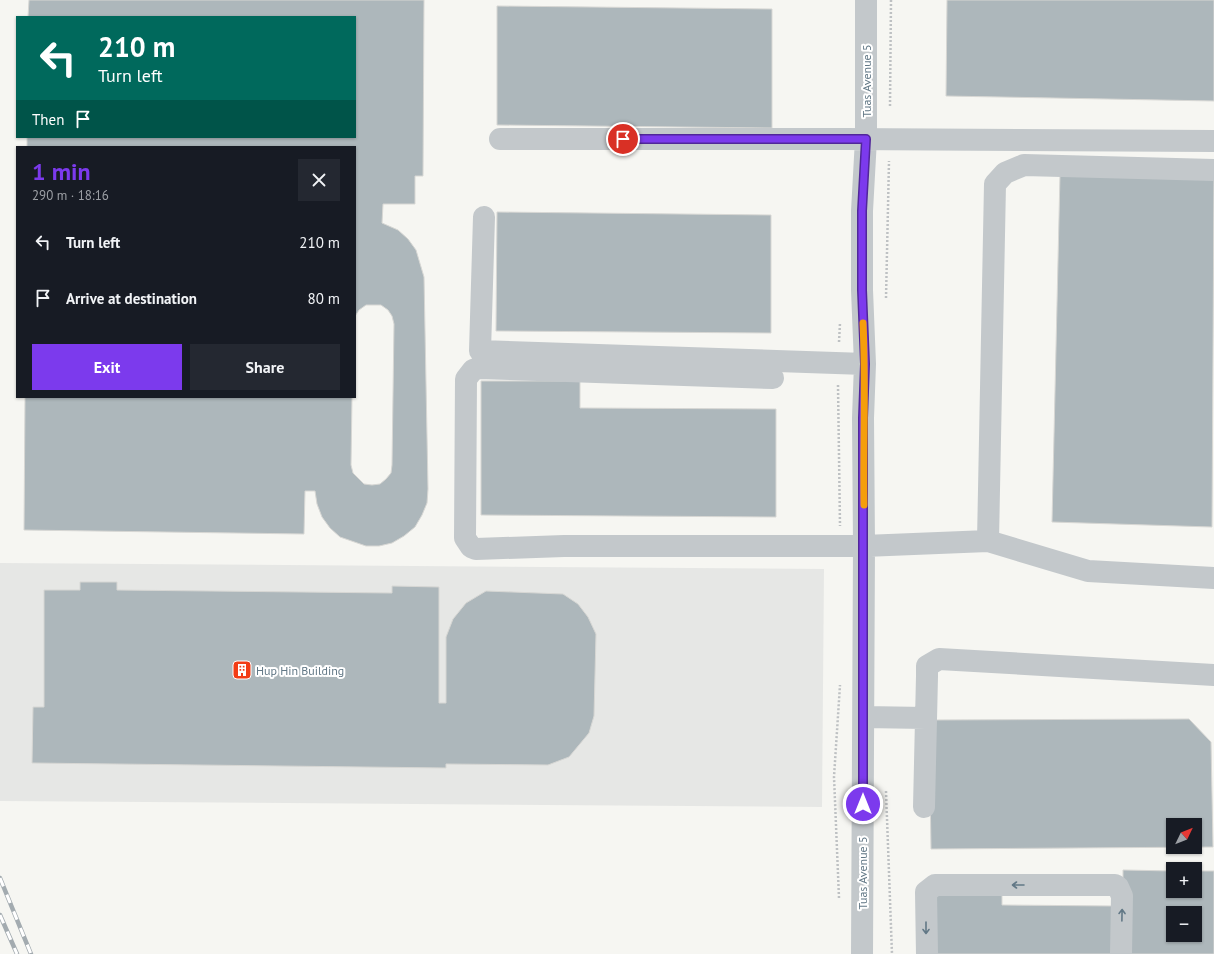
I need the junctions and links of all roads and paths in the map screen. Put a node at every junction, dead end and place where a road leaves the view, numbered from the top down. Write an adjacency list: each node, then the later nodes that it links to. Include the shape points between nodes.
1 (866, 0): 3 (street, Tuas Avenue 5)
2 (500, 139): 3 (street)
3 (866, 139): 4 (street); 7 (street, Tuas Avenue 5, via 862,211)
4 (1214, 141)
5 (1214, 170): 9 (street, via 1024,165 1005,173 995,184)
6 (484, 217): 7 (street, via 480,351)
7 (865, 364): 10 (street, Tuas Avenue 5)
8 (773, 378): 10 (street, via 479,368 473,370 466,379 467,542 476,549 564,546)
9 (988, 541): 10 (street); 11 (street, via 1088,571)
10 (864, 546): 14 (street, Tuas Avenue 5)
11 (1214, 578)
12 (1214, 675): 15 (street, via 939,659 927,666)
13 (840, 683): 18 (path, via 834,777)
14 (864, 717): 15 (street); 19 (street, Tuas Avenue 5)
15 (926, 718): 17 (street)
16 (886, 788): 20 (path)
17 (924, 807)
18 (839, 900)
19 (862, 954)
20 (892, 954)
21 (926, 954): 22 (street, one-way to 21, via 1122,896 1115,885 935,885 926,892)
22 (1121, 954)

